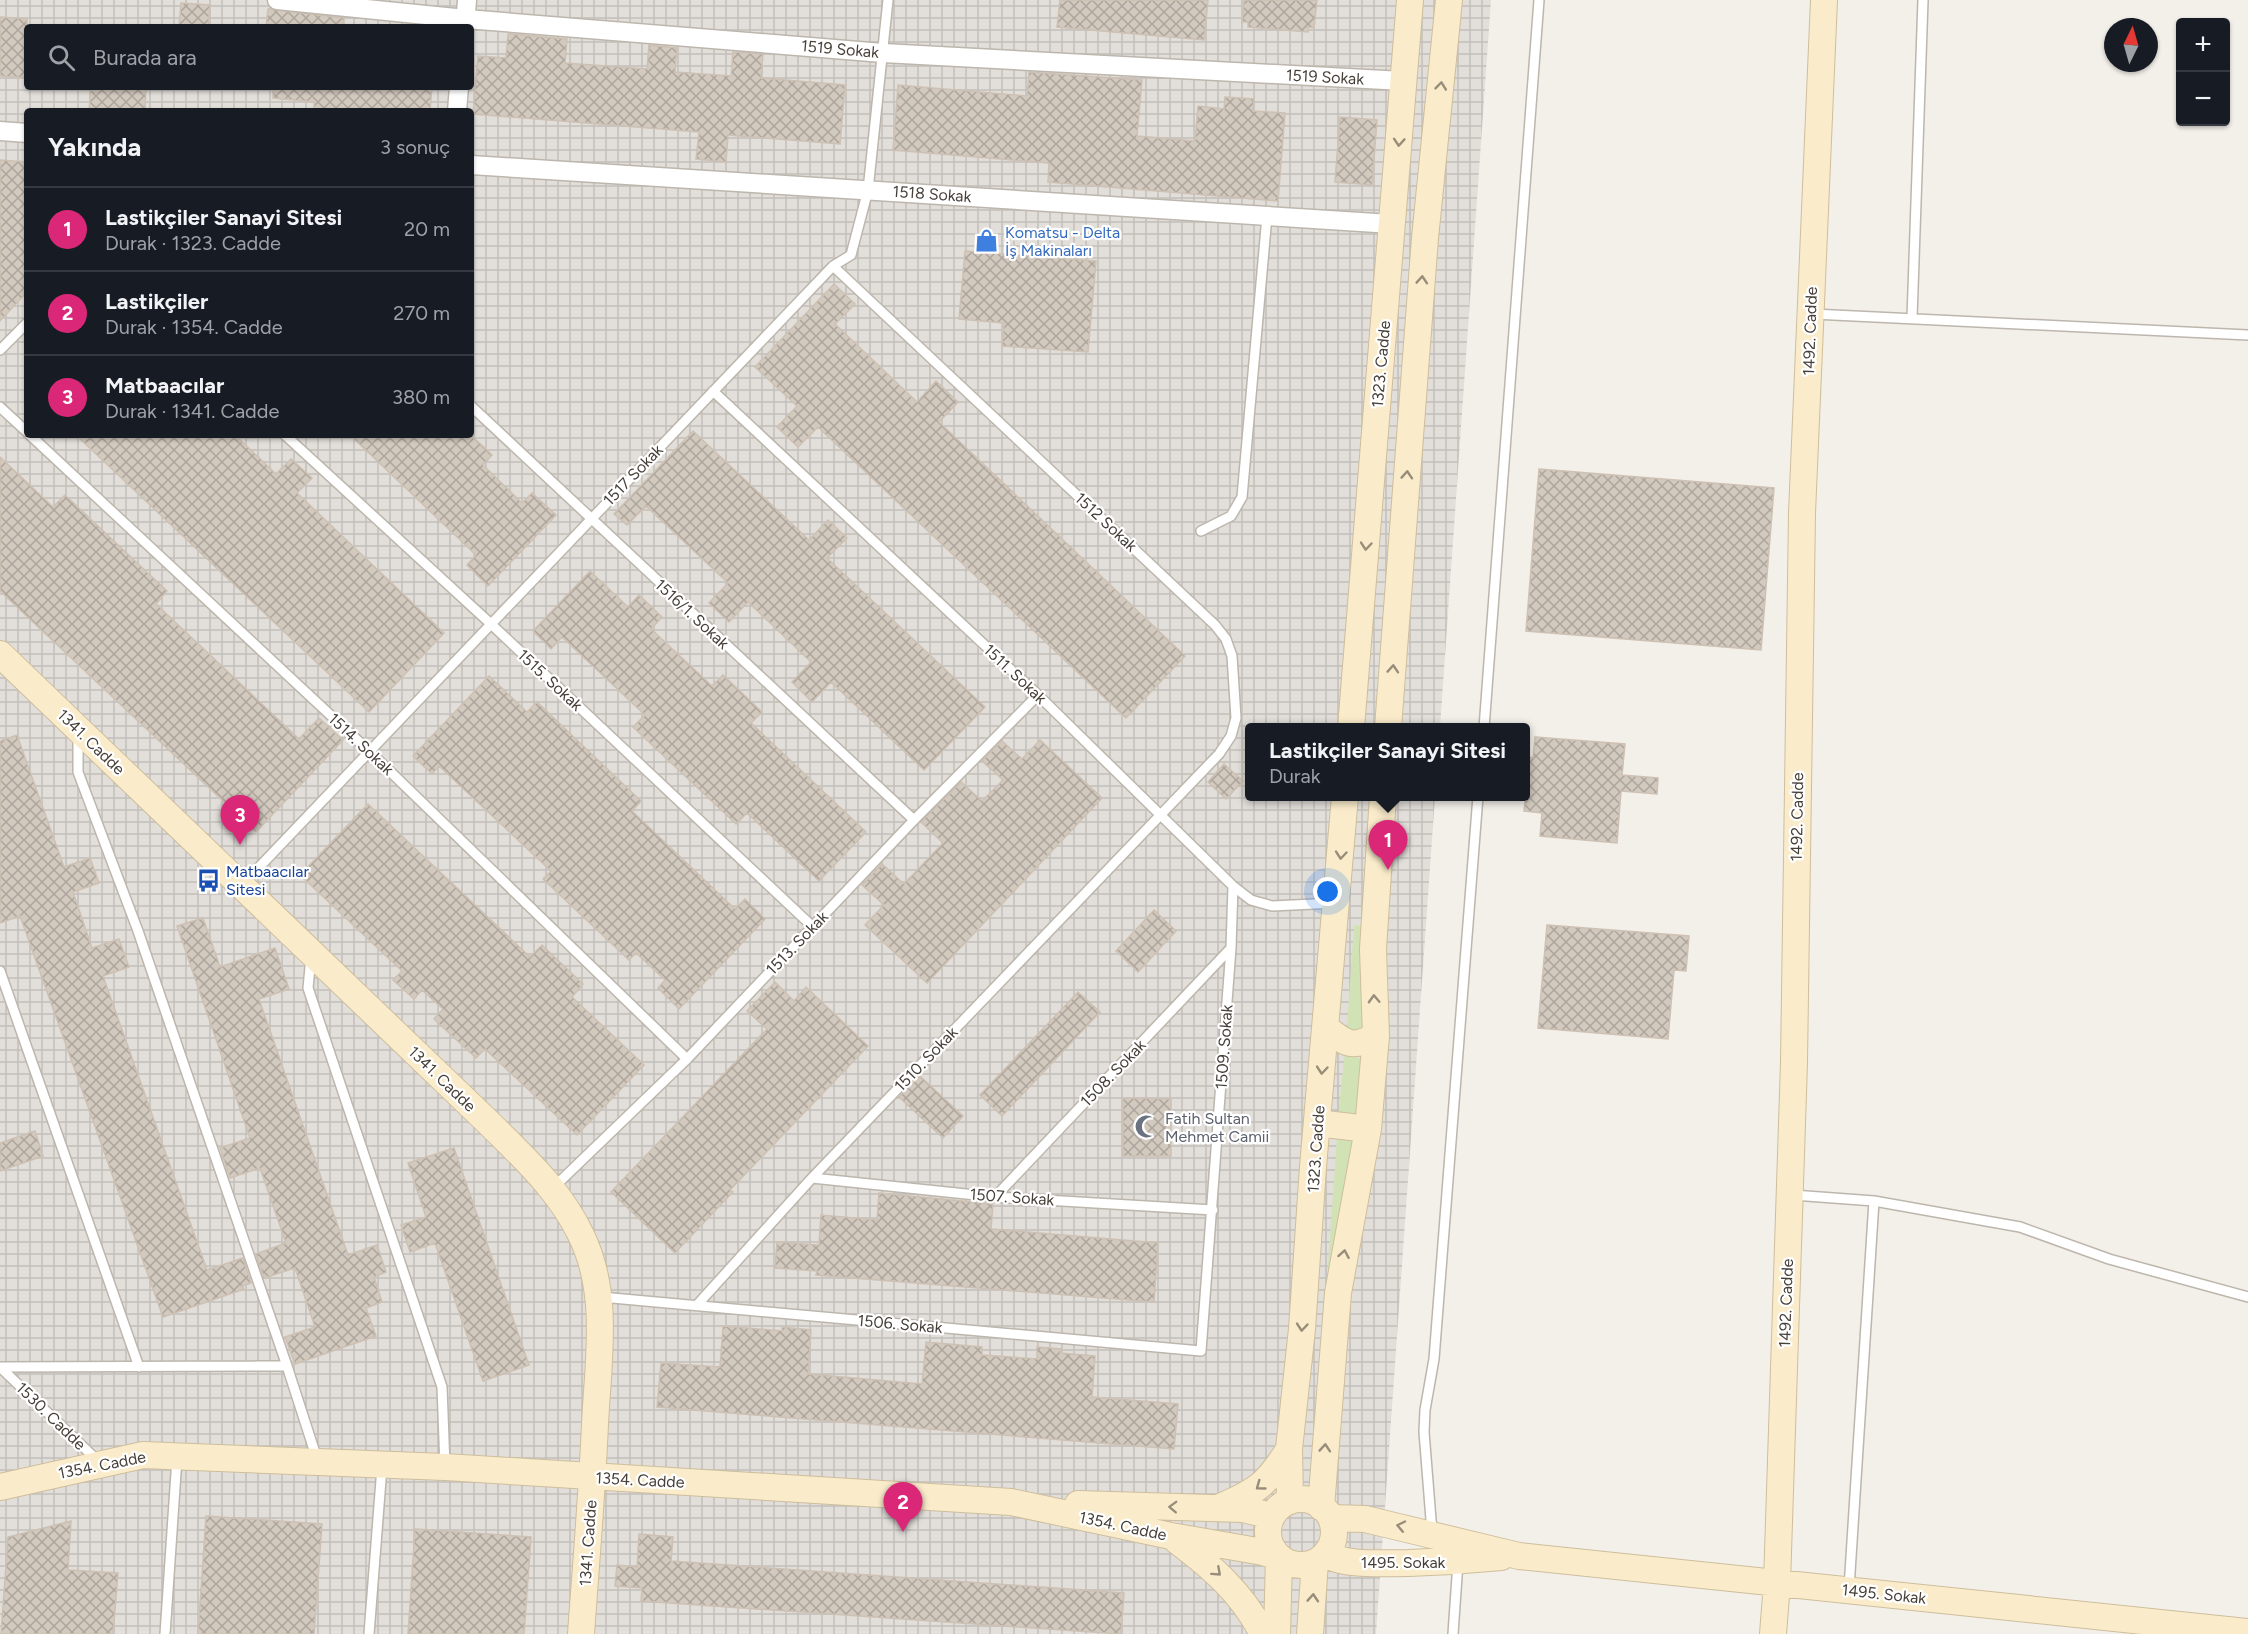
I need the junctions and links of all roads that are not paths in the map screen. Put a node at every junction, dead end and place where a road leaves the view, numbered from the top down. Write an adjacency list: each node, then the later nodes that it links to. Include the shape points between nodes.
1 (277, 0): 9 (street, 1519 Sokak)
2 (467, 0): 9 (street)
3 (888, 0): 10 (lane, 1517 Sokak)
4 (1410, 0): 11 (main road, 1323. Cadde)
5 (1449, 0): 38 (main road, one-way to 5, via 1425,238)
6 (1539, 0): 39 (lane)
7 (1824, 0): 21 (main road, 1492. Cadde)
8 (1923, 0): 22 (lane)
9 (465, 23): 10 (street, 1519 Sokak)
10 (883, 53): 11 (street, 1519 Sokak); 17 (lane, 1517 Sokak)
11 (1403, 81): 19 (main road, 1323. Cadde, one-way to 19)
12 (459, 90): 13 (street)
13 (457, 108)
14 (0, 131): 15 (street)
15 (24, 133)
16 (474, 165): 17 (street, 1518 Sokak)
17 (868, 190): 18 (street, 1518 Sokak); 20 (lane, 1517 Sokak, via 851,255)
18 (1267, 216): 19 (street, 1518 Sokak); 33 (lane, via 1242,497 1231,516)
19 (1392, 224): 37 (main road, 1323. Cadde, one-way to 37)
20 (833, 266): 26 (lane, 1517 Sokak); 45 (lane, 1512 Sokak, via 1226,639 1232,656 1235,692 1236,718 1231,736 1220,754)
21 (1810, 314): 22 (lane); 62 (main road, 1492. Cadde, via 1802,513)
22 (1911, 318): 24 (lane)
23 (24, 326): 25 (lane)
24 (2248, 335)
25 (0, 350)
26 (713, 391): 32 (lane, 1517 Sokak); 36 (lane, 1511. Sokak)
27 (0, 407): 29 (lane, 1514. Sokak)
28 (474, 409): 32 (lane, 1516/1. Sokak)
29 (24, 430)
30 (32, 438): 41 (lane, 1514. Sokak)
31 (288, 438): 34 (lane, 1515. Sokak)
32 (591, 520): 34 (lane, 1517 Sokak); 46 (lane, 1516/1. Sokak)
33 (1201, 531)
34 (491, 624): 41 (lane, 1517 Sokak); 51 (lane, 1515. Sokak)
35 (0, 654): 40 (main road, 1341. Cadde)
36 (1038, 695): 45 (lane, 1511. Sokak); 46 (lane, 1513. Sokak)
37 (1351, 723)
38 (1388, 723)
39 (1484, 723)
40 (78, 730): 48 (main road, 1341. Cadde); 70 (lane, via 78,772 138,931)
41 (370, 752): 48 (lane, 1517 Sokak); 57 (lane, 1514. Sokak)
42 (1345, 801): 49 (main road, 1323. Cadde, one-way to 49)
43 (1383, 801): 50 (main road)
44 (1478, 801): 85 (lane, via 1434,1359 1425,1410)
45 (1159, 815): 47 (lane, 1511. Sokak); 60 (lane, 1510. Sokak)
46 (914, 820): 51 (lane, 1513. Sokak)
47 (1233, 886): 49 (lane, 1511. Sokak, via 1251,900 1272,906); 52 (lane, 1509. Sokak)
48 (241, 887): 53 (main road, 1341. Cadde)
49 (1337, 903): 50 (main road); 55 (main road, 1323. Cadde)
50 (1375, 906): 56 (main road, one-way to 50)
51 (813, 927): 57 (lane, 1513. Sokak)
52 (1231, 948): 63 (lane, 1508. Sokak); 65 (lane, 1509. Sokak)
53 (311, 954): 61 (main road, 1341. Cadde); 78 (lane, via 308,988 442,1387)
54 (0, 971): 72 (lane)
55 (1326, 1028): 56 (main road, via 1344,1043 1360,1045); 58 (main road, 1323. Cadde, one-way to 58)
56 (1376, 1036): 59 (main road)
57 (687, 1059): 61 (lane, 1513. Sokak)
58 (1317, 1123): 59 (main road); 73 (main road, 1323. Cadde, one-way to 73)
59 (1368, 1129): 84 (main road, one-way to 59, via 1338,1293)
60 (812, 1178): 63 (lane, 1507. Sokak); 68 (lane, 1510. Sokak)
61 (553, 1188): 66 (main road, 1341. Cadde, via 582,1236)
62 (1790, 1195): 64 (lane); 91 (main road, 1492. Cadde)
63 (995, 1197): 65 (lane, 1507. Sokak)
64 (1874, 1201): 67 (lane, via 2020,1227 2109,1259); 92 (lane)
65 (1213, 1210): 69 (lane, 1509. Sokak)
66 (599, 1296): 68 (lane, 1506. Sokak); 79 (main road, 1341. Cadde)
67 (2248, 1297)
68 (697, 1305): 69 (lane, 1506. Sokak)
69 (1202, 1351)
70 (287, 1366): 72 (lane); 75 (lane)
71 (0, 1367): 72 (lane); 76 (lane, 1530. Cadde)
72 (139, 1367)
73 (1289, 1449): 82 (main road, one-way to 82, via 1259,1488); 83 (main road, 1323. Cadde)
74 (177, 1456): 75 (main road, 1354. Cadde); 76 (main road, 1354. Cadde, via 143,1455); 94 (lane)
75 (318, 1462): 77 (main road, 1354. Cadde)
76 (101, 1464): 80 (main road, 1354. Cadde)
77 (382, 1465): 78 (main road, 1354. Cadde); 95 (lane)
78 (445, 1467): 79 (main road, 1354. Cadde)
79 (593, 1477): 81 (main road, 1354. Cadde); 96 (main road, 1341. Cadde)
80 (0, 1487)
81 (1011, 1503): 82 (main road, one-way to 81); 86 (main road, 1354. Cadde)
82 (1217, 1508): 83 (main road)
83 (1281, 1508): 84 (main road, via 1301,1499 1311,1501); 88 (main road, via 1269,1522 1268,1538)
84 (1326, 1513): 85 (main road, 1495. Sokak, one-way to 84); 89 (main road, via 1334,1533 1331,1545)
85 (1432, 1533): 87 (main road, 1495. Sokak)
86 (1171, 1536): 88 (main road, 1354. Cadde); 97 (main road, one-way to 97, via 1227,1581)
87 (1519, 1556): 90 (main road, 1495. Sokak); 91 (main road, 1495. Sokak)
88 (1279, 1557): 89 (main road, via 1290,1564 1303,1565); 98 (main road)
89 (1320, 1558): 90 (main road, 1495. Sokak, via 1368,1564); 99 (main road, one-way to 89)
90 (1458, 1562): 100 (lane)
91 (1778, 1583): 92 (main road, 1495. Sokak); 101 (main road, 1492. Cadde)
92 (1849, 1591): 93 (main road, 1495. Sokak)
93 (2248, 1632)
94 (165, 1634)
95 (369, 1634)
96 (581, 1634)
97 (1263, 1634)
98 (1277, 1634)
99 (1310, 1634)
100 (1453, 1634)
101 (1773, 1634)

